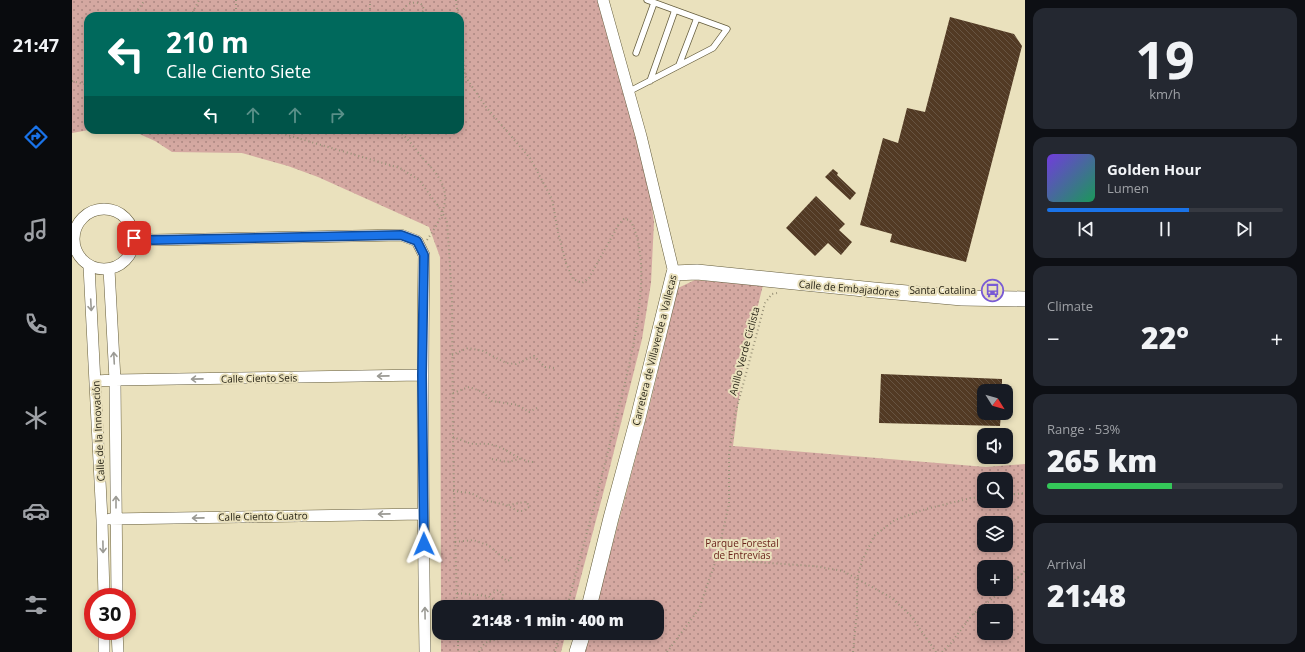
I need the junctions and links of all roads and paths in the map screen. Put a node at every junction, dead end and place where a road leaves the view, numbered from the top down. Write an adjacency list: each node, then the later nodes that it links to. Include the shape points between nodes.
1 (145, 0): 10 (path)
2 (199, 0): 11 (path)
3 (236, 0): 12 (path)
4 (456, 0): 16 (path)
5 (603, 0): 24 (street, Carretera de Villaverde a Vallecas)
6 (647, 0): 7 (lane)
7 (654, 2): 9 (lane); 18 (lane)
8 (370, 4): 13 (path)
9 (675, 10): 17 (lane); 22 (lane)
10 (136, 12)
11 (193, 12)
12 (236, 12)
13 (370, 12)
14 (403, 12): 15 (path, via 408,4 413,2 421,4 424,9)
15 (422, 12)
16 (458, 12)
17 (697, 18): 19 (lane); 19 (lane, via 727,29 713,48)
18 (636, 53)
19 (679, 65): 22 (lane)
20 (464, 67): 66 (path, via 465,76 486,107 530,158 552,199 566,263 573,279 582,283 589,278 618,224 624,219 630,220 636,229 642,264 634,345)
21 (72, 81): 23 (path)
22 (650, 81): 24 (lane)
23 (84, 84)
24 (628, 92): 32 (street, Carretera de Villaverde a Vallecas)
25 (284, 134): 27 (path, via 400,168 419,180)
26 (404, 134): 27 (path, via 444,188 446,202)
27 (442, 212): 29 (path, via 433,231); 35 (path, via 447,221 449,243)
28 (134, 238): 29 (street, via 153,240 401,235); 30 (street, via 132,227 118,212 108,209 88,214 75,230 74,240 81,259); 31 (street, via 133,249 128,258 119,266)
29 (419, 245): 37 (street, via 424,255)
30 (89, 266): 31 (street); 39 (street, Calle de la Innovación, one-way to 39)
31 (109, 269): 38 (street, Calle de la Innovación, one-way to 31)
32 (674, 273): 34 (main road, Calle de Embajadores, via 697,272 962,298); 67 (main road, Carretera de Villaverde a Vallecas)
33 (778, 292): 56 (path, Anillo Verde Ciclista, via 772,294 766,303 736,411 729,454 729,504)
34 (1025, 299)
35 (452, 355): 36 (path, via 468,348 483,351 506,363 516,364 534,356 545,367); 40 (path)
36 (555, 368)
37 (422, 375): 38 (street, Calle Ciento Seis, one-way to 38); 51 (street)
38 (115, 380): 39 (street, Calle Ciento Seis); 52 (street, Calle de la Innovación, one-way to 38)
39 (95, 381): 53 (street, Calle de la Innovación)
40 (453, 393): 41 (path, via 469,387 483,392 492,401 518,406 529,412); 42 (path)
41 (537, 408)
42 (453, 437): 43 (path, via 473,444 493,445); 46 (path)
43 (522, 458): 44 (path, via 507,462); 45 (path)
44 (492, 459)
45 (536, 462)
46 (453, 491): 50 (path, via 471,493 484,500); 54 (path)
47 (1025, 494): 48 (path)
48 (1013, 495)
49 (977, 498): 58 (path, via 926,508 895,520 874,536 862,561)
50 (506, 505): 50 (path, via 518,511 529,507 527,502)
51 (423, 514): 52 (street, Calle Ciento Cuatro, one-way to 52); 76 (street, one-way to 51)
52 (116, 519): 53 (street, Calle Ciento Cuatro); 61 (street, Calle de la Innovación)
53 (102, 520): 60 (street, Calle de la Innovación, one-way to 60)
54 (455, 542): 55 (path, via 474,540 488,545 507,561); 62 (path)
55 (512, 556)
56 (717, 557): 58 (path, via 814,566 843,571); 81 (path, Anillo Verde Ciclista, via 699,609)
57 (1025, 571): 59 (path)
58 (858, 579): 82 (path); 83 (path, via 892,598 911,616)
59 (1013, 581)
60 (104, 588)
61 (117, 588)
62 (457, 593): 63 (path); 65 (path)
63 (488, 596): 63 (path, via 497,602 502,600 503,594 498,590)
64 (995, 596): 84 (path, via 972,615)
65 (458, 600)
66 (569, 600)
67 (591, 600)
68 (104, 640): 74 (street)
69 (117, 640): 75 (street)
70 (458, 640): 77 (path)
71 (490, 640): 78 (path)
72 (558, 640): 79 (path)
73 (581, 640): 80 (main road)
74 (104, 652)
75 (118, 652)
76 (425, 652)
77 (458, 652)
78 (479, 652)
79 (555, 652)
80 (577, 652)
81 (667, 652)
82 (853, 652)
83 (936, 652)
84 (942, 652)

